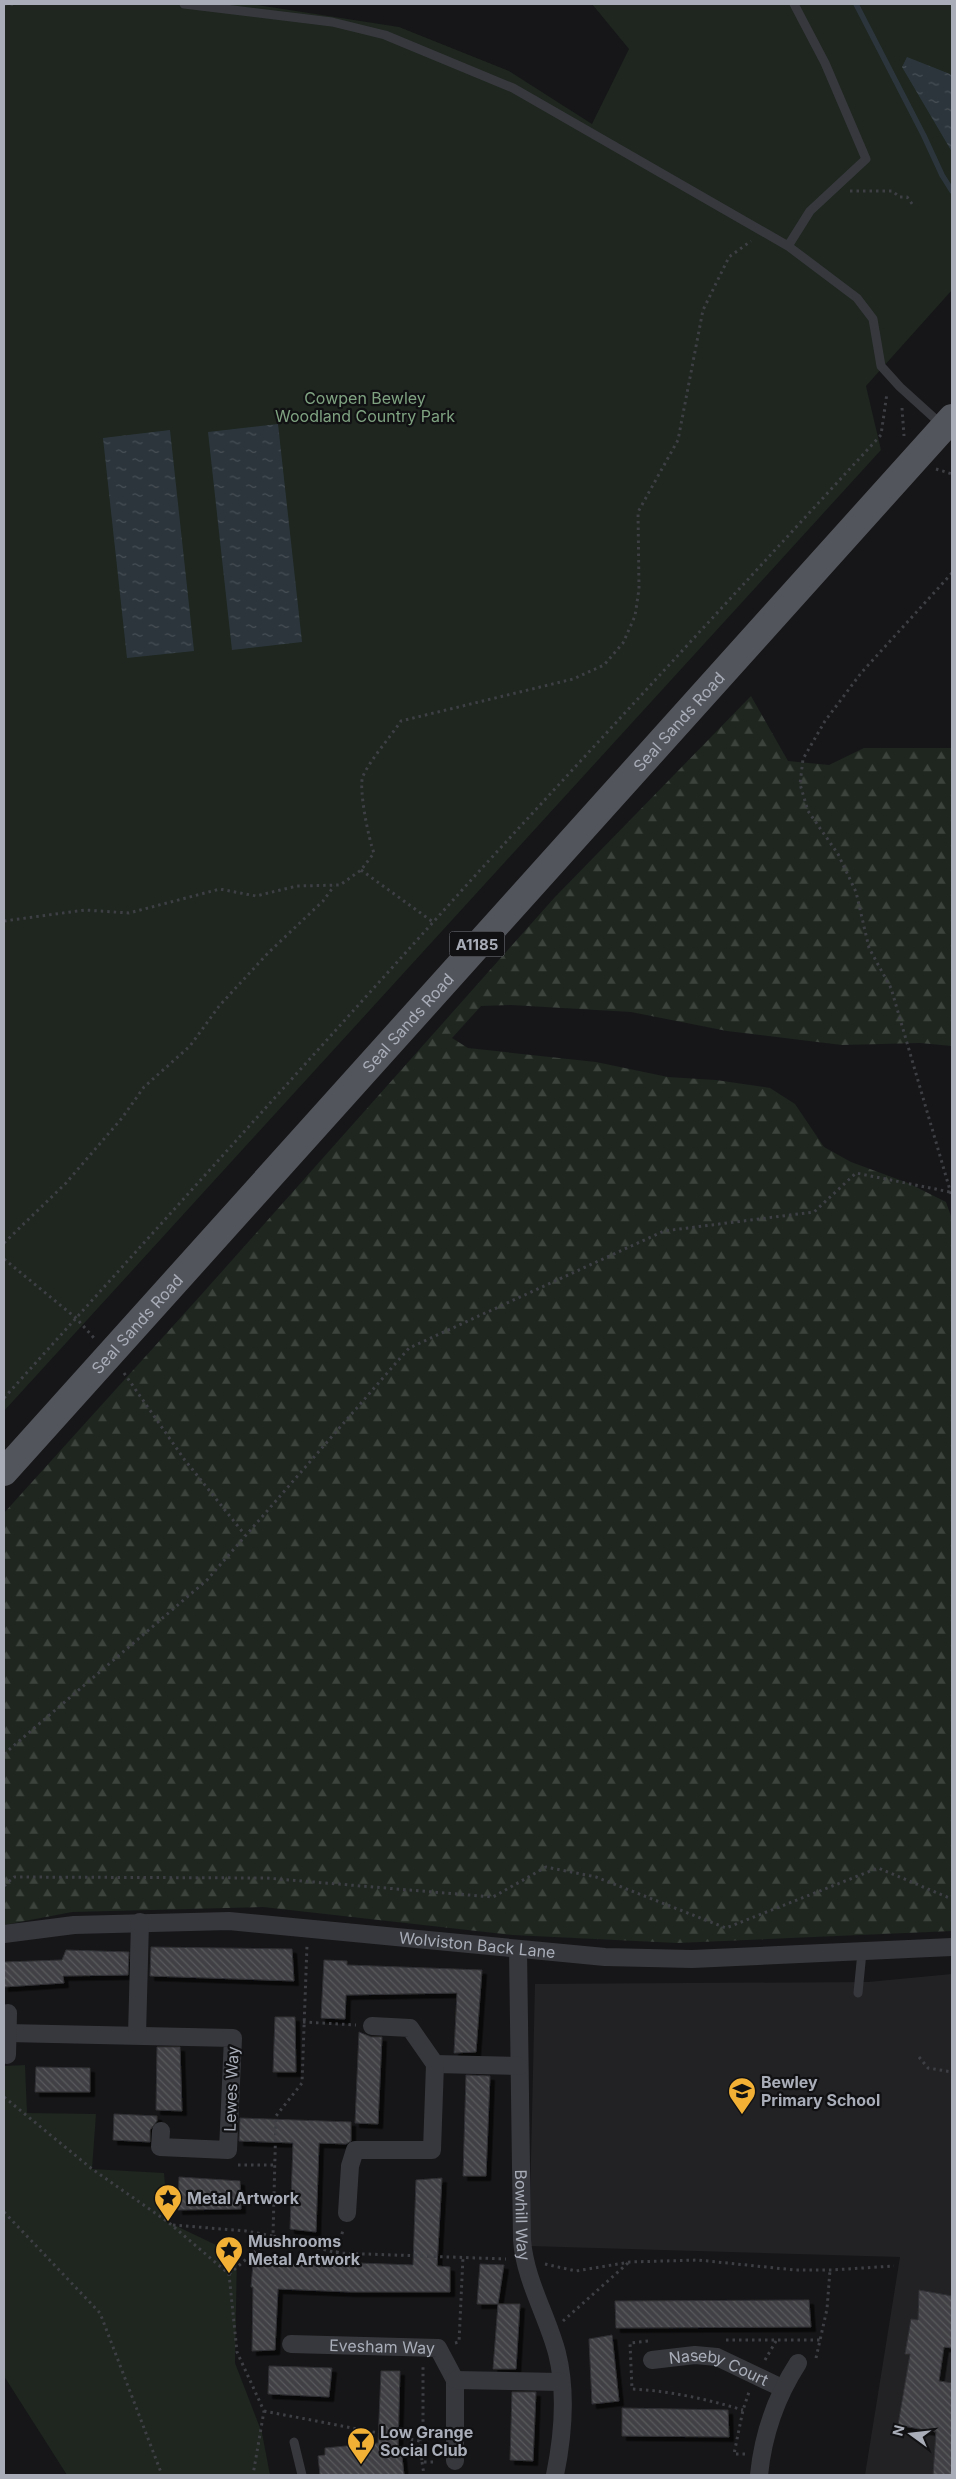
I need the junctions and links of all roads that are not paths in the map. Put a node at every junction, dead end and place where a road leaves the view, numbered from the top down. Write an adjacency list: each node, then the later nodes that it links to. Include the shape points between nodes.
1 (184, 4): 3 (lane, via 332,22 385,35 513,88)
2 (794, 4): 3 (lane, via 825,63 866,159 810,210)
3 (788, 246): 4 (lane, via 857,298 873,319 881,366)
4 (950, 427): 5 (main road, Seal Sands Road / A1185)
5 (4, 1472)
6 (140, 1922): 7 (street, Wolviston Back Lane, via 74,1924); 9 (street, Wolviston Back Lane, via 229,1921); 15 (street)
7 (4, 1934)
8 (952, 1947): 10 (street, Wolviston Back Lane)
9 (518, 1949): 10 (street, Wolviston Back Lane, via 605,1957 692,1959); 18 (street, Bowhill Way)
10 (862, 1952): 11 (lane)
11 (858, 1993)
12 (8, 2013): 14 (street)
13 (372, 2026): 17 (street, via 410,2028)
14 (8, 2033): 15 (street, Lewes Way); 16 (street)
15 (138, 2034): 19 (street, Lewes Way, via 232,2038 228,2150 160,2147)
16 (8, 2054)
17 (436, 2064): 18 (street); 20 (street, via 432,2150 355,2150 350,2166)
18 (519, 2066): 25 (street, Bowhill Way, via 524,2260 557,2354)
19 (161, 2130)
20 (347, 2213)
21 (291, 2344): 24 (street, Evesham Way, via 430,2348)
22 (652, 2360): 26 (street, Naseby Court, via 695,2355 717,2358)
23 (798, 2363): 26 (street, Naseby Court)
24 (455, 2380): 25 (street); 28 (street, Evesham Way)
25 (561, 2382): 30 (street, Bowhill Way, via 563,2425)
26 (782, 2388): 31 (street, Naseby Court)
27 (294, 2442): 29 (lane)
28 (455, 2461)
29 (302, 2475)
30 (555, 2475)
31 (758, 2475)

